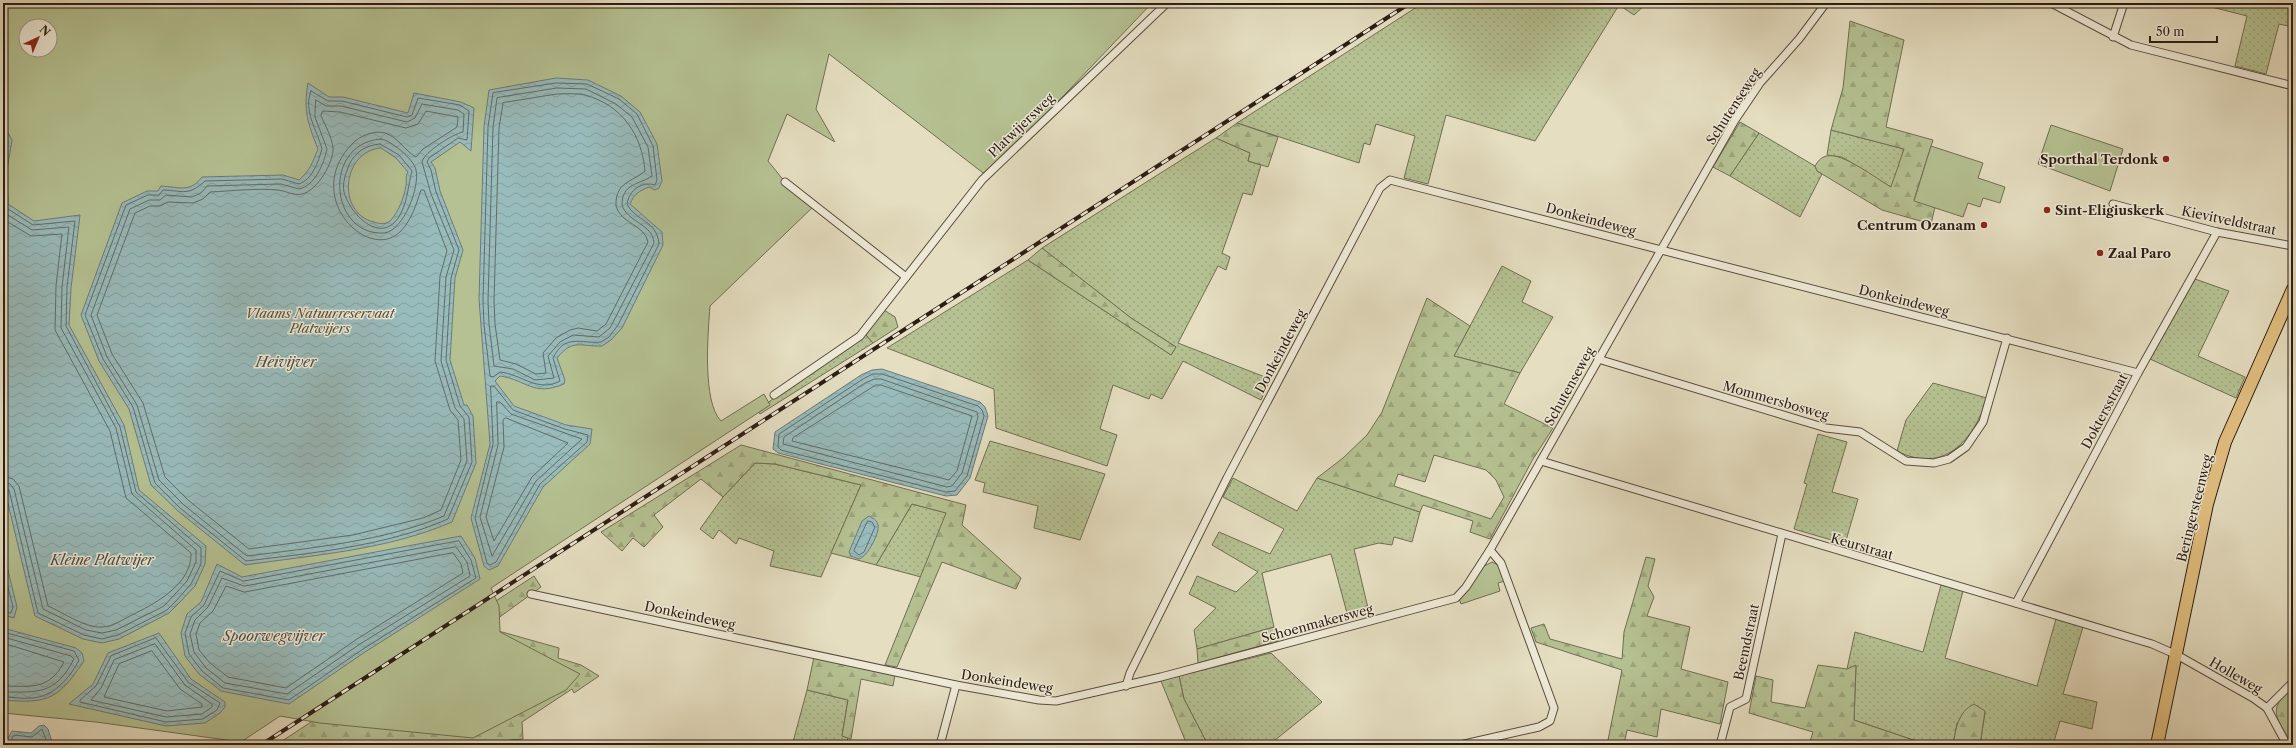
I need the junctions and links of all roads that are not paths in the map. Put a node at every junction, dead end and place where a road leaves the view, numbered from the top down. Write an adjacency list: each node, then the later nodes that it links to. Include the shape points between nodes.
1 (1167, 3): 12 (street, Platwijersweg, via 982,180)
2 (1826, 3): 11 (street, Schutenseweg, via 1799,39 1760,83 1735,120)
3 (2050, 3): 5 (street)
4 (2124, 3): 5 (street)
5 (2113, 37): 6 (street, via 2154,52)
6 (2293, 86)
7 (785, 182): 12 (street)
8 (2113, 204): 9 (street, Kievitveldstraat)
9 (2217, 232): 10 (street, Kievitveldstraat); 16 (street, Doktersstraat)
10 (2293, 246)
11 (1660, 249): 14 (street, Donkeindeweg); 15 (street, Schutenseweg); 26 (street, Donkeindeweg, via 1395,180 1384,183 1226,478 1130,673)
12 (906, 277): 17 (street, Platwijersweg, via 860,336)
13 (2293, 289): 23 (main road, Beringersteenweg, via 2225,442 2207,504)
14 (2006, 338): 15 (street, Mommersbosweg, via 1987,411 1977,433 1958,454 1934,463 1906,461 1860,432 1826,428); 16 (street, Donkeindeweg)
15 (1598, 359): 18 (street, Schutenseweg)
16 (2138, 373): 22 (street, Doktersstraat)
17 (774, 395)
18 (1541, 461): 19 (street, Keurstraat); 20 (street, Schutenseweg)
19 (1782, 534): 22 (street, Keurstraat); 30 (street, Beemdstraat, via 1746,699 1730,707)
20 (1490, 550): 26 (street, Schoenmakersweg, via 1466,588 1456,598); 29 (street, via 1501,563 1554,708 1550,721 1539,727)
21 (531, 594): 25 (street, Donkeindeweg)
22 (2016, 603): 23 (street, Keurstraat, via 2152,644)
23 (2176, 655): 27 (street, Holleweg); 31 (main road, Beringersteenweg)
24 (2293, 682): 27 (street)
25 (956, 685): 26 (street, Donkeindeweg, via 1056,701); 28 (street)
26 (1126, 686)
27 (2267, 708): 32 (street, Holleweg)
28 (940, 745)
29 (1460, 745)
30 (1720, 745)
31 (2157, 745)
32 (2286, 745)

